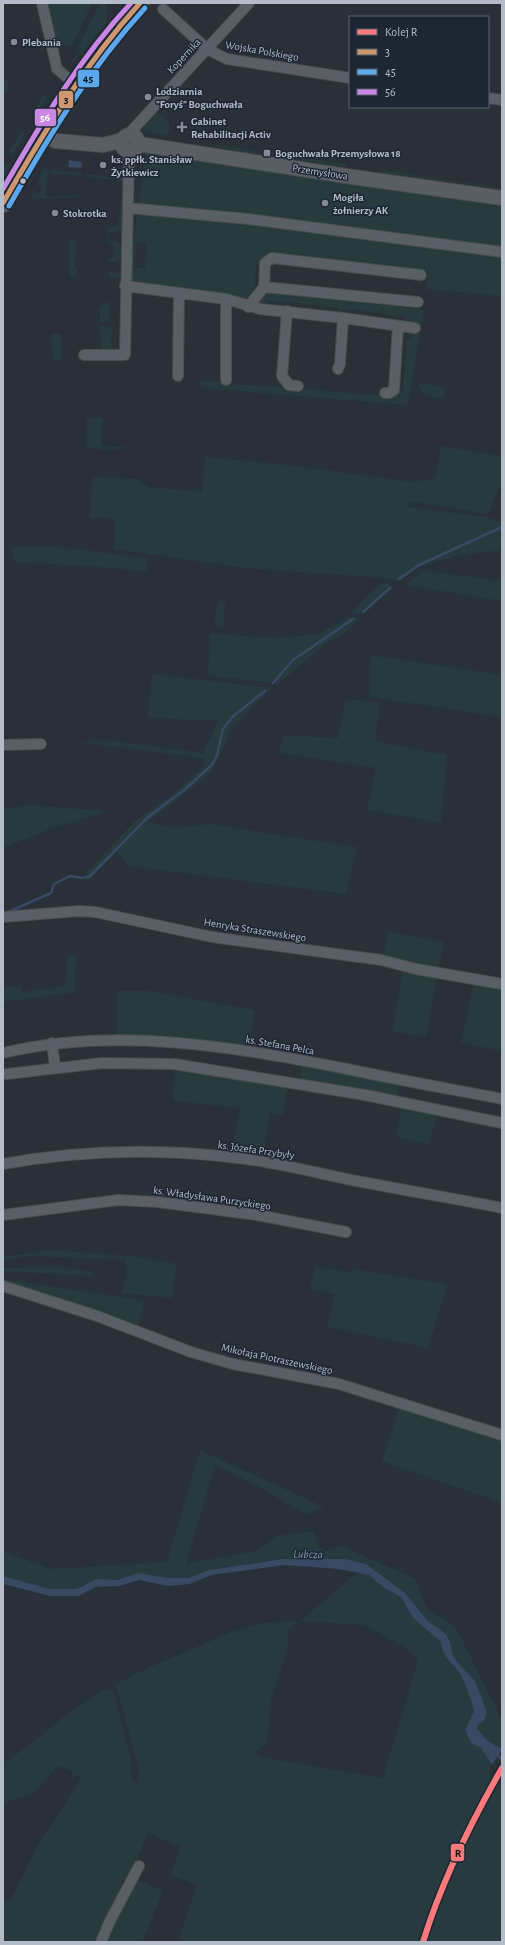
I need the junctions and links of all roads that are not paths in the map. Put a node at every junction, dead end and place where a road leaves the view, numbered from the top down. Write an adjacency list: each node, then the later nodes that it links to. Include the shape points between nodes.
1 (42, 3): 7 (street, via 57,69)
2 (140, 3): 7 (highway, via 118,27)
3 (249, 3): 5 (street, Kopernika)
4 (163, 9): 5 (street, Wojska Polskiego)
5 (207, 49): 6 (street, Wojska Polskiego, via 227,60); 11 (street, Kopernika)
6 (349, 78)
7 (75, 84): 10 (highway)
8 (489, 98): 9 (street)
9 (502, 100)
10 (42, 134): 11 (street, Przemysłowa, via 56,141 103,145 109,150); 13 (highway)
11 (131, 141): 12 (street, Przemysłowa, via 353,178); 14 (street)
12 (502, 198)
13 (3, 203)
14 (128, 208): 15 (street, via 248,219); 17 (street)
15 (502, 252)
16 (421, 275): 18 (street, via 272,258 266,263)
17 (125, 286): 19 (street); 27 (street, via 125,355)
18 (264, 287): 21 (street); 22 (street)
19 (179, 293): 20 (street); 29 (street)
20 (226, 299): 22 (street); 30 (street)
21 (418, 302)
22 (248, 307): 23 (street)
23 (287, 311): 24 (street); 31 (street, via 282,376 289,385)
24 (343, 318): 25 (street); 28 (street)
25 (398, 326): 26 (street); 32 (street, via 394,390)
26 (415, 328)
27 (84, 355)
28 (338, 369)
29 (178, 376)
30 (226, 380)
31 (298, 386)
32 (385, 393)
33 (41, 744): 34 (street)
34 (3, 745)
35 (3, 917): 36 (street, Henryka Straszewskiego, via 95,912 212,937 381,960)
36 (502, 984)
37 (52, 1043): 38 (street, ks. Stefana Pelca); 39 (street); 41 (street, ks. Stefana Pelca, via 125,1039 226,1048)
38 (3, 1053)
39 (55, 1067): 40 (street); 42 (street, via 109,1063 174,1064 365,1095)
40 (7, 1074)
41 (502, 1099)
42 (502, 1123)
43 (3, 1164): 44 (street, ks. Józefa Przybyły, via 90,1152 143,1151 238,1158)
44 (502, 1208)
45 (3, 1215): 46 (street, ks. Władysława Purzyckiego, via 118,1200 158,1202 250,1214)
46 (346, 1232)
47 (3, 1286): 48 (street, Mikołaja Piotraszewskiego, via 97,1316 191,1352 233,1364 338,1384)
48 (502, 1435)
49 (139, 1866): 50 (street)
50 (102, 1942)

